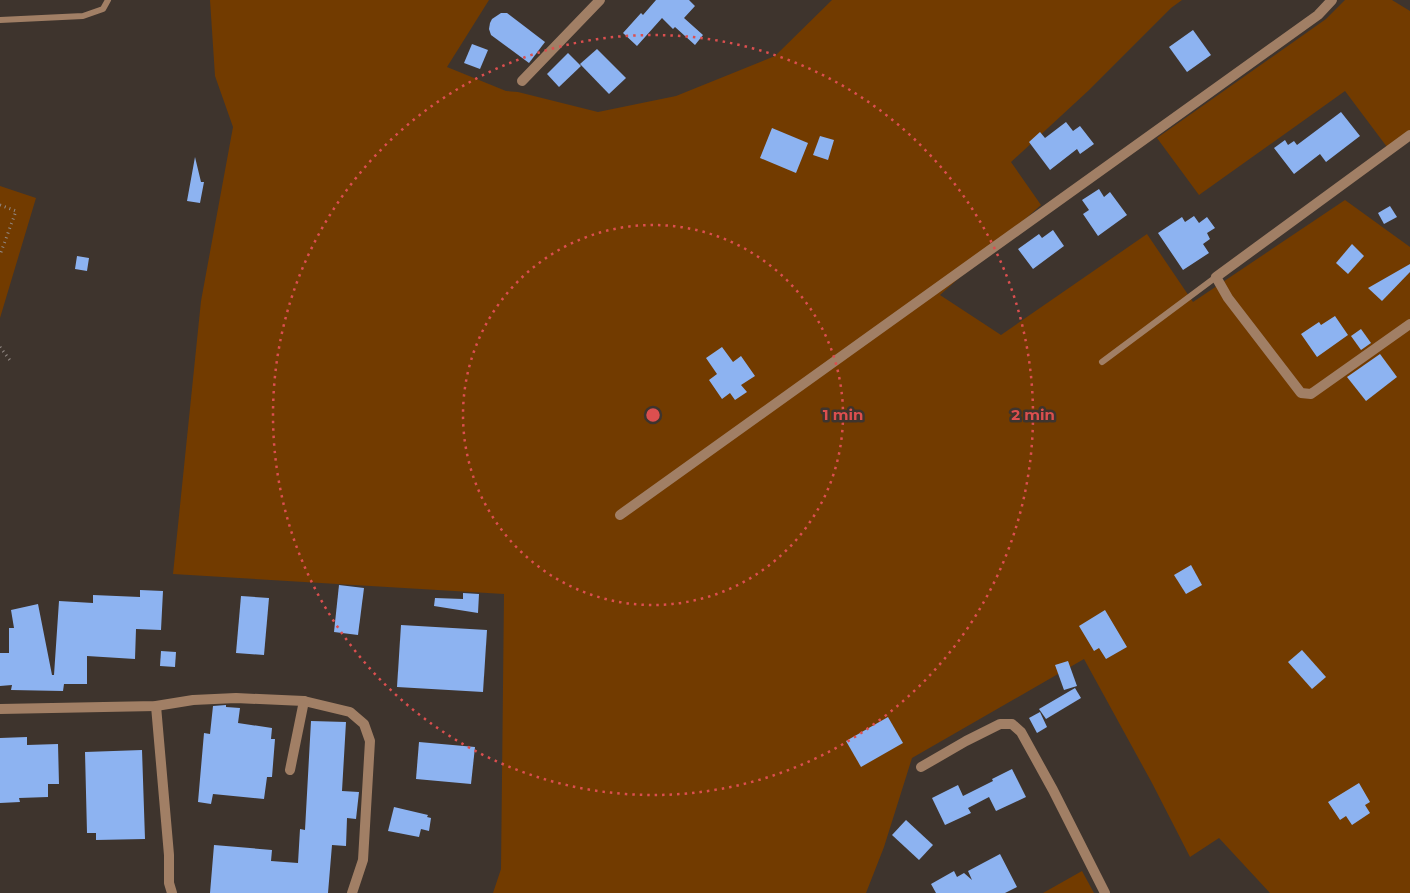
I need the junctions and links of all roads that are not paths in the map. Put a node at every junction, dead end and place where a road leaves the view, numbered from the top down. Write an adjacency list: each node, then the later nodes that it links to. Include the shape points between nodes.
1 (108, 0): 4 (lane, via 103,9 83,16)
2 (600, 0): 5 (street)
3 (1332, 0): 10 (street, via 1318,15)
4 (0, 20)
5 (522, 81)
6 (1410, 136): 7 (street)
7 (1216, 277): 8 (street, via 1228,298 1301,393 1311,394); 9 (lane)
8 (1410, 324)
9 (1102, 362)
10 (620, 515)
11 (304, 701): 12 (street, via 236,698); 15 (street); 17 (street, via 350,712 364,724 370,741 363,860)
12 (156, 706): 13 (street); 16 (street)
13 (0, 709)
14 (921, 767): 18 (street, via 1000,724 1012,724 1020,732 1053,790)
15 (290, 770)
16 (172, 893)
17 (352, 893)
18 (1105, 893)

